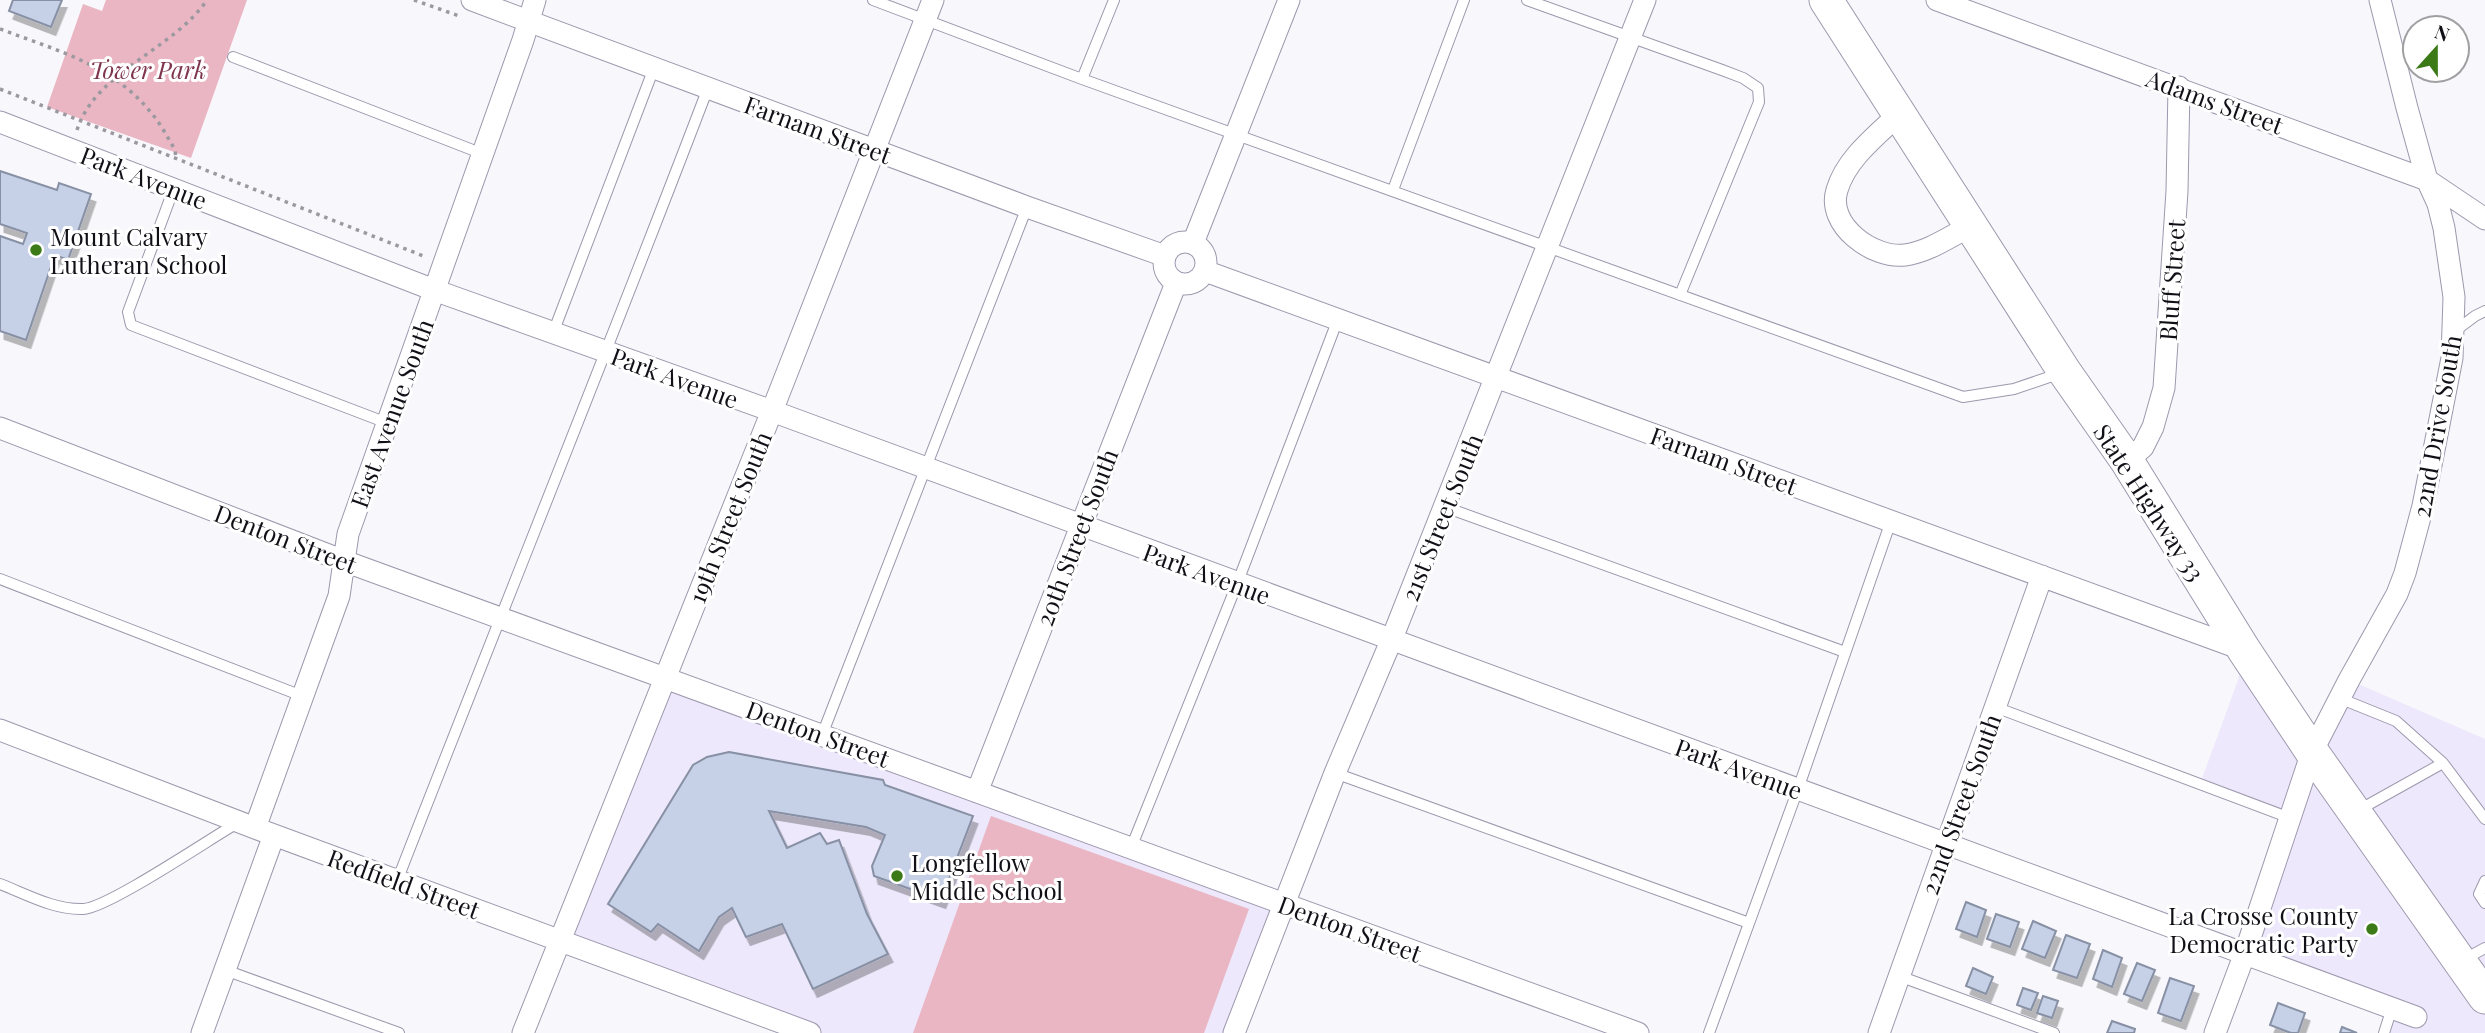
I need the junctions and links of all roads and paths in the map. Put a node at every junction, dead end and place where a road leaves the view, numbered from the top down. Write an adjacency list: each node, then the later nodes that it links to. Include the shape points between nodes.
1 (207, 0): 20 (path, via 182,28)
2 (472, 0): 15 (street, Farnam Street)
3 (535, 0): 15 (street, East Avenue South)
4 (873, 0): 14 (lane)
5 (933, 0): 14 (street, 19th Street South)
6 (1114, 0): 21 (lane)
7 (1289, 0): 28 (street)
8 (1464, 0): 35 (lane)
9 (1527, 0): 17 (lane)
10 (1645, 0): 17 (street, 21st Street South)
11 (1826, 0): 25 (main road, State Highway 33)
12 (1937, 0): 22 (street, Adams Street)
13 (2380, 0): 33 (street, 22nd Drive South)
14 (925, 20): 21 (lane); 30 (street, 19th Street South)
15 (528, 21): 19 (street, Farnam Street); 31 (street, East Avenue South)
16 (0, 29): 20 (path, via 87,61)
17 (1630, 38): 40 (street, 21st Street South); 46 (lane, via 1722,69 1758,88 1759,102)
18 (233, 58): 31 (lane)
19 (654, 68): 23 (street, Farnam Street); 50 (lane)
20 (115, 79): 26 (path); 32 (path, via 149,109)
21 (1082, 79): 28 (lane)
22 (2179, 87): 33 (street, Adams Street); 57 (street, Bluff Street, via 2164,388 2143,447)
23 (708, 88): 30 (street, Farnam Street); 51 (lane)
24 (0, 89): 26 (path)
25 (1898, 115): 38 (main road, State Highway 33); 38 (street, via 1845,172 1836,192 1838,216 1866,245 1891,254 1918,252)
26 (80, 121): 29 (path); 32 (path)
27 (0, 122): 29 (street, Park Avenue)
28 (1237, 134): 35 (lane); 39 (street)
29 (71, 149): 34 (street, Park Avenue)
30 (874, 150): 36 (street, Farnam Street); 54 (street, 19th Street South)
31 (483, 154): 42 (street, East Avenue South)
32 (176, 158): 42 (path)
33 (2427, 180): 37 (street, Adams Street); 49 (street, 22nd Drive South, via 2444,228)
34 (174, 188): 45 (street, Park Avenue); 55 (lane, via 128,312 131,326)
35 (1393, 190): 40 (lane)
36 (1027, 207): 41 (street, Farnam Street); 58 (lane)
37 (2485, 219)
38 (1969, 226): 52 (main road, State Highway 33)
39 (1193, 243): 41 (street, via 1173,245); 43 (street, via 1206,258)
40 (1549, 246): 46 (lane); 53 (street, 21st Street South)
41 (1165, 256): 44 (street, via 1167,275)
42 (444, 264): 45 (street, East Avenue South)
43 (1205, 271): 44 (street, via 1196,281); 48 (street, Farnam Street)
44 (1176, 283): 61 (street, 20th Street South)
45 (434, 290): 50 (street, Park Avenue); 55 (street, East Avenue South)
46 (1680, 295): 52 (lane, via 1963,397 2014,389)
47 (2485, 312): 49 (lane)
48 (1338, 319): 53 (street, Farnam Street); 65 (lane)
49 (2455, 331): 72 (street, 22nd Drive South, via 2436,445 2405,573)
50 (553, 334): 51 (street, Park Avenue)
51 (607, 353): 54 (street, Park Avenue); 66 (lane)
52 (2064, 372): 57 (main road, State Highway 33)
53 (1496, 377): 59 (street, 21st Street South); 60 (street, Farnam Street)
54 (772, 411): 58 (street, Park Avenue); 70 (street, 19th Street South)
55 (387, 423): 62 (street, East Avenue South, via 348,534)
56 (0, 428): 62 (street, Denton Street)
57 (2127, 461): 68 (main road, State Highway 33)
58 (925, 469): 61 (street, Park Avenue); 75 (lane)
59 (1445, 506): 67 (street, 21st Street South); 69 (lane)
60 (1891, 521): 63 (street, Farnam Street); 69 (lane)
61 (1079, 526): 65 (street, Park Avenue); 80 (street, 20th Street South)
62 (344, 561): 66 (street, Denton Street); 71 (street, East Avenue South, via 339,597)
63 (2042, 576): 68 (street, Farnam Street); 73 (street, 22nd Street South)
64 (0, 579): 71 (lane)
65 (1237, 583): 67 (street, Park Avenue); 86 (lane)
66 (500, 616): 70 (street, Denton Street); 87 (lane)
67 (1391, 641): 78 (street, 21st Street South); 79 (street, Park Avenue)
68 (2244, 650): 76 (main road, State Highway 33)
69 (1845, 652): 79 (lane)
70 (665, 677): 75 (street, Denton Street); 93 (street, 19th Street South)
71 (302, 696): 84 (street, East Avenue South)
72 (2339, 698): 76 (street, 22nd Drive South); 77 (lane, via 2396,721)
73 (1995, 707): 82 (lane); 85 (street, 22nd Street South)
74 (0, 730): 84 (street, Redfield Street)
75 (822, 735): 80 (street, Denton Street)
76 (2312, 752): 81 (main road, State Highway 33); 82 (street, 22nd Drive South)
77 (2444, 763): 81 (lane); 83 (lane)
78 (1335, 773): 91 (street, 21st Street South); 92 (lane)
79 (1798, 789): 85 (street, Park Avenue); 92 (lane)
80 (977, 792): 86 (street, Denton Street)
81 (2354, 813): 95 (main road, State Highway 33)
82 (2290, 818): 94 (street, 22nd Drive South)
83 (2485, 819)
84 (256, 828): 87 (street, Redfield Street); 89 (lane, via 85,909 55,906); 96 (street, East Avenue South)
85 (1946, 843): 94 (street, Park Avenue); 97 (street, 22nd Street South)
86 (1131, 848): 91 (street, Denton Street)
87 (397, 881): 93 (street, Redfield Street)
88 (2485, 881): 90 (lane, via 2479,894)
89 (0, 884)
90 (2485, 903)
91 (1284, 904): 105 (street, 21st Street South); 106 (street, Denton Street)
92 (1749, 923): 107 (lane)
93 (560, 941): 103 (street, 19th Street South); 104 (street, Redfield Street)
94 (2245, 953): 99 (street, Park Avenue); 110 (street, 22nd Drive South)
95 (2473, 955): 98 (main road, State Highway 33)
96 (225, 970): 101 (street, East Avenue South); 102 (lane)
97 (1899, 976): 108 (street, 22nd Street South); 109 (lane)
98 (2485, 997)
99 (2392, 1008): 100 (street, Park Avenue); 111 (lane)
100 (2416, 1017)
101 (202, 1033)
102 (399, 1033)
103 (523, 1033)
104 (810, 1033)
105 (1234, 1033)
106 (1638, 1033)
107 (1709, 1033)
108 (1879, 1033)
109 (2054, 1033)
110 (2215, 1033)
111 (2384, 1033)

